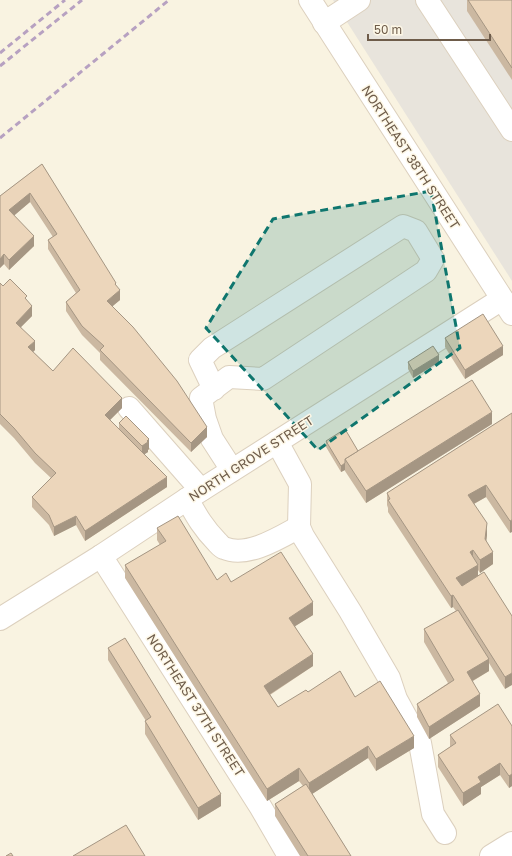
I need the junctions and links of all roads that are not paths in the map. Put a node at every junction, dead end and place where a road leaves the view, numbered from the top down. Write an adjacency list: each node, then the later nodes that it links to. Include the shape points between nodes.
1 (310, 0): 4 (street, NORTHEAST 38TH STREET)
2 (359, 0): 4 (street)
3 (427, 0): 5 (street)
4 (324, 23): 6 (street, NORTHEAST 38TH STREET)
5 (512, 130)
6 (507, 306): 9 (street, NORTH GROVE STREET)
7 (214, 389): 7 (street, via 228,377 263,379 426,271 433,259 416,231 403,226 212,348 200,360); 10 (street, via 201,398 205,419 212,439)
8 (129, 408): 11 (street)
9 (277, 442): 10 (street, NORTH GROVE STREET); 12 (street, via 300,484)
10 (232, 470): 11 (street, NORTH GROVE STREET)
11 (194, 494): 12 (street, via 206,531 223,548 253,549); 13 (street, NORTH GROVE STREET)
12 (299, 527): 15 (street, via 389,678 396,699 420,743 433,814)
13 (101, 556): 14 (street, NORTH GROVE STREET); 17 (street, NORTHEAST 37TH STREET)
14 (0, 619)
15 (445, 833)
16 (512, 843): 18 (street)
17 (289, 856)
18 (491, 856)

